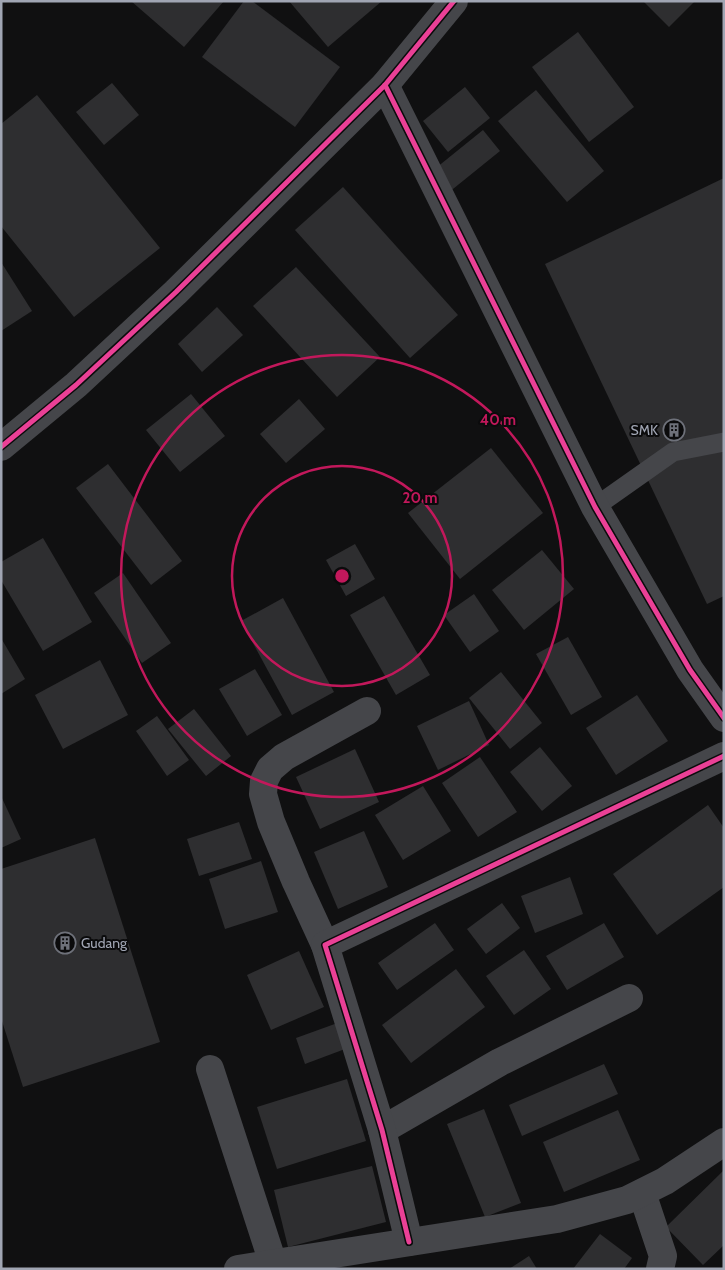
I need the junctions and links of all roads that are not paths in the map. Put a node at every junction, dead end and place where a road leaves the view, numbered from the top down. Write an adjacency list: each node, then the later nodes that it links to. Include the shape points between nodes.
1 (454, 1): 2 (street)
2 (385, 85): 4 (street, via 176,292 76,385); 5 (street)
3 (724, 442): 5 (lane, via 673,452)
4 (1, 447)
5 (595, 507): 7 (street, via 690,670)
6 (367, 711): 9 (street, via 284,757 270,769 264,781 262,794 271,822)
7 (724, 718)
8 (724, 756): 9 (street)
9 (325, 945): 12 (street)
10 (629, 998): 12 (street, via 500,1062)
11 (210, 1069): 17 (street)
12 (382, 1130): 15 (street)
13 (724, 1142): 14 (street)
14 (642, 1193): 15 (street, via 628,1200 558,1219); 19 (street, via 663,1256)
15 (409, 1242): 16 (street)
16 (325, 1261): 17 (street)
17 (273, 1262): 18 (street)
18 (238, 1269)
19 (660, 1269)

